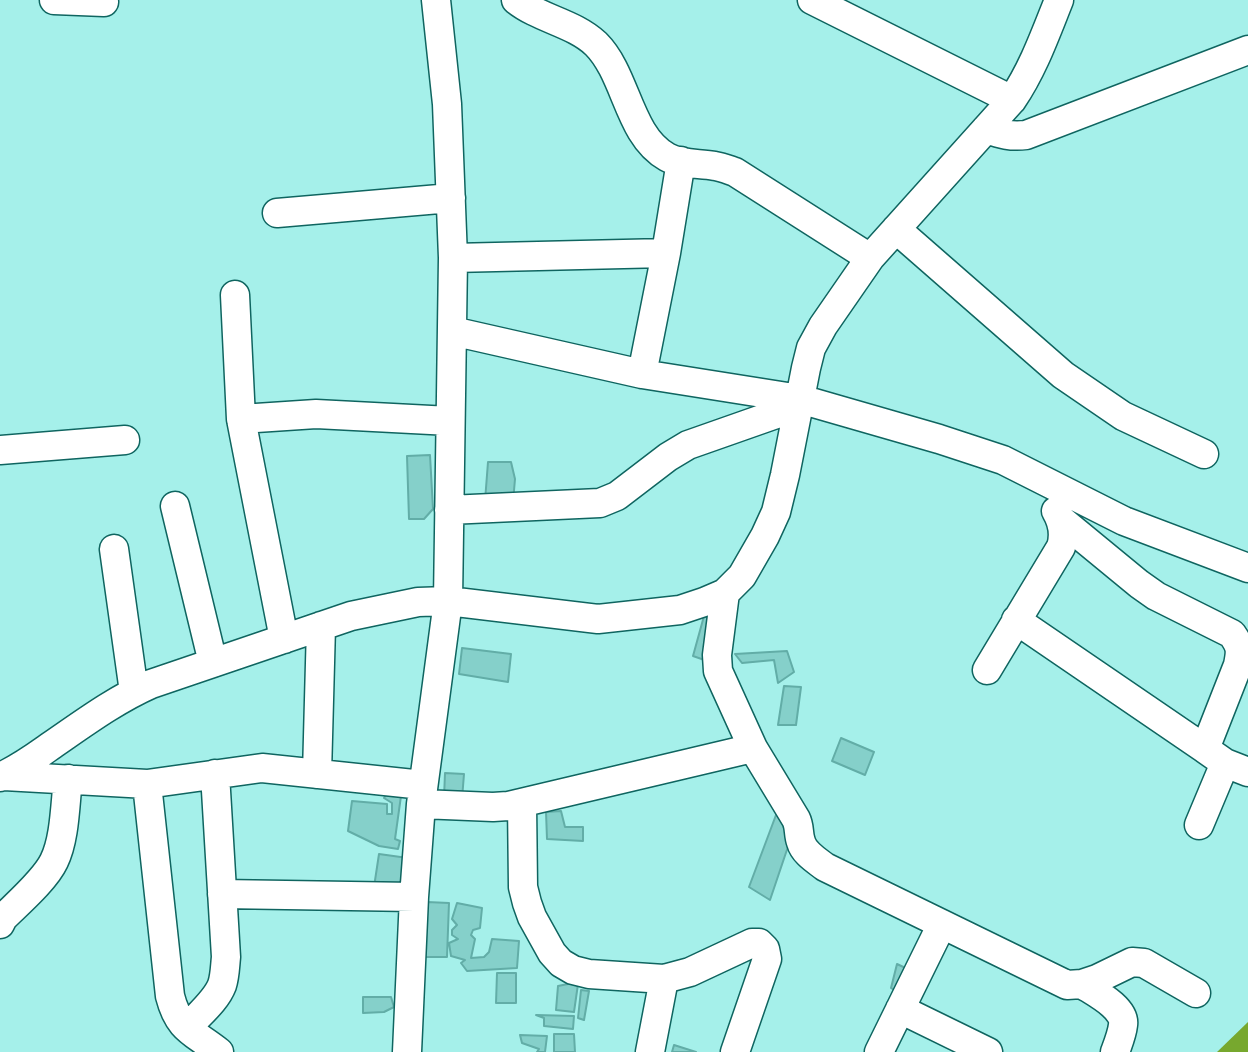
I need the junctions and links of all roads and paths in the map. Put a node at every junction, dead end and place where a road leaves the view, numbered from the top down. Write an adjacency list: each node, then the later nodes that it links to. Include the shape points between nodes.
1 (54, 0): 6 (street)
2 (436, 0): 12 (street)
3 (516, 0): 7 (street, via 536,13)
4 (812, 0): 9 (street)
5 (1059, 0): 9 (street, via 1035,61)
6 (104, 2)
7 (559, 10): 11 (street, via 606,54 655,149)
8 (1248, 50): 10 (street, via 1026,135 1014,137)
9 (1012, 100): 10 (street)
10 (986, 129): 14 (street)
11 (681, 161): 14 (street, via 735,172); 15 (street)
12 (451, 198): 13 (street); 16 (street)
13 (277, 213)
14 (881, 246): 20 (street, via 822,326 811,348); 25 (street, via 1124,416)
15 (666, 253): 16 (street); 19 (street)
16 (453, 258): 18 (street)
17 (235, 295): 21 (street)
18 (452, 331): 19 (street); 22 (street)
19 (642, 374): 20 (street)
20 (799, 402): 26 (street, via 973,449); 28 (street, via 688,445 617,496 600,503); 32 (street, via 776,512 742,576)
21 (241, 419): 22 (street, via 316,414); 36 (street)
22 (450, 421): 28 (street)
23 (125, 440): 24 (street)
24 (0, 450)
25 (1204, 454)
26 (1039, 477): 29 (street); 31 (street, via 1124,521)
27 (175, 506): 37 (street)
28 (449, 510): 33 (street)
29 (1060, 519): 34 (street, via 1061,547); 41 (street, via 1139,584 1232,634 1240,645)
30 (114, 549): 39 (street)
31 (1248, 568)
32 (725, 593): 33 (street, via 680,610 598,619); 40 (street, via 718,671)
33 (448, 601): 35 (street, via 391,607); 47 (street)
34 (1016, 620): 38 (street); 41 (street)
35 (321, 626): 36 (street); 43 (street)
36 (284, 639): 37 (street)
37 (213, 663): 39 (street)
38 (987, 670)
39 (134, 692): 44 (street)
40 (753, 748): 48 (street); 53 (street, via 796,820 801,843 809,854 825,867)
41 (1226, 761): 49 (street)
42 (215, 774): 43 (street, via 262,768); 46 (street); 50 (street)
43 (317, 774): 47 (street)
44 (2, 776): 45 (street)
45 (68, 779): 46 (street); 52 (street, via 55,860)
46 (147, 784): 58 (street, via 170,996)
47 (422, 794): 48 (street, via 493,807); 51 (street)
48 (522, 803): 54 (street, via 523,887 532,917 552,953 573,970 589,974)
49 (1199, 825)
50 (222, 894): 51 (street); 58 (street, via 226,957 222,986)
51 (414, 897): 60 (street)
52 (0, 924)
53 (942, 924): 55 (street, via 1067,985); 57 (street)
54 (664, 979): 61 (street); 62 (street, via 752,943 765,949 767,959)
55 (1082, 984): 56 (street, via 1132,962 1144,963); 65 (street, via 1117,1008 1123,1018)
56 (1196, 993)
57 (900, 1009): 63 (street); 64 (street)
58 (187, 1028): 59 (street)
59 (219, 1052)
60 (407, 1052)
61 (650, 1052)
62 (734, 1052)
63 (879, 1052)
64 (988, 1052)
65 (1115, 1052)

